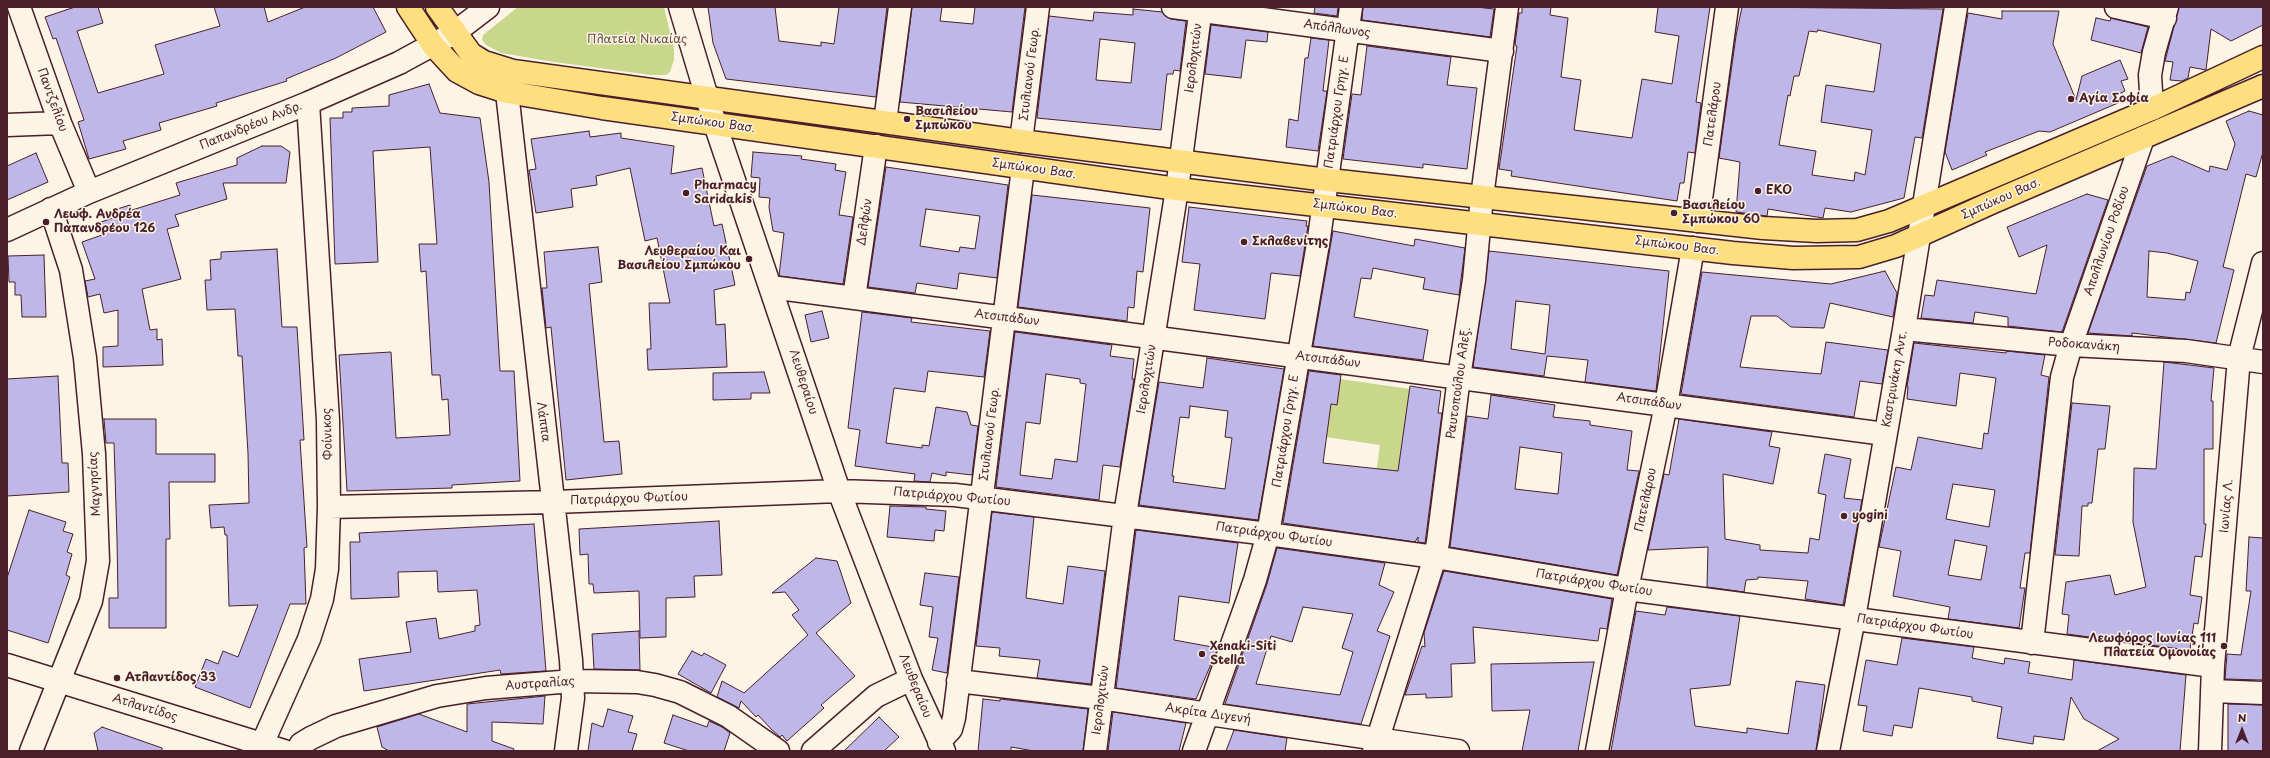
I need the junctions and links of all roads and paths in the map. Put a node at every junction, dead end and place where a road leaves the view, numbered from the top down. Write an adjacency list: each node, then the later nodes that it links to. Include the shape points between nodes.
1 (19, 7): 27 (street, Παντζελίου)
2 (408, 7): 18 (main road, Σμπώκου Βασ.)
3 (438, 7): 17 (main road, Σμπώκου Βασ.)
4 (488, 7): 17 (street, Παπανδρέου Ανδρ.)
5 (680, 7): 23 (street, Λευθεραίου)
6 (900, 7): 26 (street)
7 (1038, 7): 31 (street, Στυλιανού Γεωρ.)
8 (1173, 7): 14 (street, Απόλλωνος)
9 (1351, 7): 16 (street, Πατριάρχου Γρηγ. Ε)
10 (1507, 7): 19 (street, Ραυτοπούλου Αλεξ.)
11 (1727, 7): 42 (street, Πατελάρου)
12 (1956, 7): 40 (street, Καστρινάκη Αντ.)
13 (2116, 7): 15 (street)
14 (1201, 9): 16 (street, Απόλλωνος); 33 (street, Ιερολοχιτών)
15 (2166, 13): 25 (street, via 2150,75)
16 (1348, 31): 19 (street, Απόλλωνος); 35 (street, Πατριάρχου Γρηγ. Ε)
17 (454, 33): 18 (street, Παπανδρέου Ανδρ.); 23 (main road, Σμπώκου Βασ., via 476,58 500,68)
18 (433, 45): 22 (main road, Σμπώκου Βασ., via 448,63 466,76 492,89); 24 (street, Παπανδρέου Ανδρ.)
19 (1502, 52): 38 (street, Ραυτοπούλου Αλεξ.)
20 (2263, 57): 25 (main road, Σμπώκου Βασ.)
21 (2263, 86): 30 (main road, Σμπώκου Βασ.)
22 (507, 92): 28 (main road, Σμπώκου Βασ.); 62 (street, Λάππα, via 536,369)
23 (707, 98): 26 (main road, Σμπώκου Βασ.); 28 (street, Λευθεραίου)
24 (308, 103): 37 (street, Παπανδρέου Ανδρ.); 63 (street, Φοίνικος, via 328,420)
25 (2152, 109): 40 (main road, Σμπώκου Βασ.)
26 (885, 122): 31 (main road, Σμπώκου Βασ.)
27 (60, 123): 29 (street); 37 (street, Παντζελίου)
28 (715, 124): 32 (main road, Σμπώκου Βασ.); 48 (street, Λευθεραίου)
29 (7, 125)
30 (2143, 138): 45 (main road, Σμπώκου Βασ.); 53 (street, Απολλωνίου Ροδίου)
31 (1021, 141): 33 (main road, Σμπώκου Βασ.)
32 (876, 146): 34 (main road, Σμπώκου Βασ.); 49 (street, Δελφών)
33 (1181, 162): 35 (main road, Σμπώκου Βασ.); 36 (street, Ιερολοχιτών)
34 (1023, 168): 36 (main road, Σμπώκου Βασ.); 50 (street, Στυλιανού Γεωρ.)
35 (1328, 179): 38 (main road, Σμπώκου Βασ.); 39 (street, Πατριάρχου Γρηγ. Ε)
36 (1177, 189): 39 (main road, Σμπώκου Βασ.); 52 (street, Ιερολοχιτών)
37 (89, 192): 41 (street, Παπανδρέου Ανδρ.)
38 (1482, 197): 42 (main road, Σμπώκου Βασ.); 43 (street, Ραυτοπούλου Αλεξ.)
39 (1324, 206): 43 (main road, Σμπώκου Βασ.); 54 (street, Πατριάρχου Γρηγ. Ε)
40 (1924, 207): 42 (main road, Σμπώκου Βασ., via 1879,225 1845,231 1794,230); 45 (street, Καστρινάκη Αντ.)
41 (51, 209): 44 (street, Παπανδρέου Ανδρ.); 73 (street, Μαγνησίας, via 70,270 80,320 91,417 98,539 97,575 91,600)
42 (1698, 221)
43 (1479, 223): 46 (main road, Σμπώκου Βασ.); 57 (street, Ραυτοπούλου Αλεξ., via 1473,286)
44 (7, 230)
45 (1920, 236): 46 (main road, Σμπώκου Βασ., via 1874,254 1838,258 1770,256); 51 (street, Καστρινάκη Αντ.)
46 (1693, 248): 58 (street, Πατελάρου)
47 (2263, 263): 55 (street, Ιωνίας Λ.)
48 (771, 287): 49 (street, Ατσιπάδων); 60 (street, Λευθεραίου)
49 (854, 298): 50 (street, Ατσιπάδων)
50 (1004, 318): 52 (street, Ατσιπάδων); 61 (street, Στυλιανού Γεωρ.)
51 (1904, 329): 53 (street, Ροδοκανάκη); 59 (street, Καστρινάκη Αντ.)
52 (1154, 337): 54 (street, Ατσιπάδων); 64 (street, Ιερολοχιτών)
53 (2071, 345): 55 (street, Ροδοκανάκη, via 2186,351); 69 (street, Απολλωνίου Ροδίου, via 2060,389)
54 (1298, 356): 57 (street, Ατσιπάδων); 65 (street, Πατριάρχου Γρηγ. Ε)
55 (2239, 358): 56 (street, Ροδοκανάκη); 71 (street, Ιωνίας Λ.)
56 (2263, 362)
57 (1459, 377): 58 (street, Ατσιπάδων); 66 (street, Ραυτοπούλου Αλεξ.)
58 (1666, 404): 59 (street, Ατσιπάδων); 67 (street, Πατελάρου)
59 (1885, 434): 68 (street, Καστρινάκη Αντ.)
60 (839, 491): 61 (street, Πατριάρχου Φωτίου); 62 (street, Πατριάρχου Φωτίου); 72 (street, Λευθεραίου)
61 (982, 497): 64 (street, Πατριάρχου Φωτίου); 75 (street, Στυλιανού Γεωρ.)
62 (554, 502): 63 (street, Πατριάρχου Φωτίου); 74 (street, Λάππα)
63 (329, 507): 82 (street, Φοίνικος, via 327,569 319,610 309,639)
64 (1125, 515): 65 (street, Πατριάρχου Φωτίου); 78 (street, Ιερολοχιτών)
65 (1268, 534): 66 (street, Πατριάρχου Φωτίου); 79 (street, Πατριάρχου Γρηγ. Ε, via 1260,566)
66 (1435, 557): 67 (street, Πατριάρχου Φωτίου); 80 (street, Ραυτοπούλου Αλεξ.)
67 (1627, 589): 68 (street, Πατριάρχου Φωτίου); 92 (street, Πατελάρου)
68 (1854, 618): 69 (street, Πατριάρχου Φωτίου); 93 (street, Καστρινάκη Αντ.)
69 (2032, 643): 71 (street, Πατριάρχου Φωτίου)
70 (7, 665): 73 (street, Ατλαντίδος)
71 (2212, 666): 76 (street, Ιωνίας Λ.)
72 (911, 678): 81 (street, Λευθεραίου); 88 (street, via 876,696)
73 (59, 681): 82 (street, Ατλαντίδος); 83 (street, Μαγνησίας)
74 (573, 681): 85 (street, Αυστραλίας, via 486,688 436,696 336,726 301,744); 86 (street, Λάππα, via 572,715); 87 (street, Αυστραλίας, via 637,682 680,692 728,716)
75 (958, 681): 78 (street, Ακρίτα Διγενή); 81 (street, Στυλιανού Γεωρ., via 951,729)
76 (2212, 691): 77 (street); 94 (street, Ιωνίας Λ.)
77 (2263, 693)
78 (1101, 698): 79 (street, Ακρίτα Διγενή); 89 (street, Ιερολοχιτών)
79 (1208, 714): 80 (street, Ακρίτα Διγενή); 90 (street, Πατριάρχου Γρηγ. Ε)
80 (1376, 745): 91 (street, Ακρίτα Διγενή)
81 (941, 747)
82 (260, 748): 84 (street, Ατλαντίδος)
83 (31, 751)
84 (284, 751)
85 (297, 751)
86 (566, 751)
87 (778, 751)
88 (813, 751)
89 (1095, 751)
90 (1194, 751)
91 (1458, 751)
92 (1597, 751)
93 (1828, 751)
94 (2210, 751)

